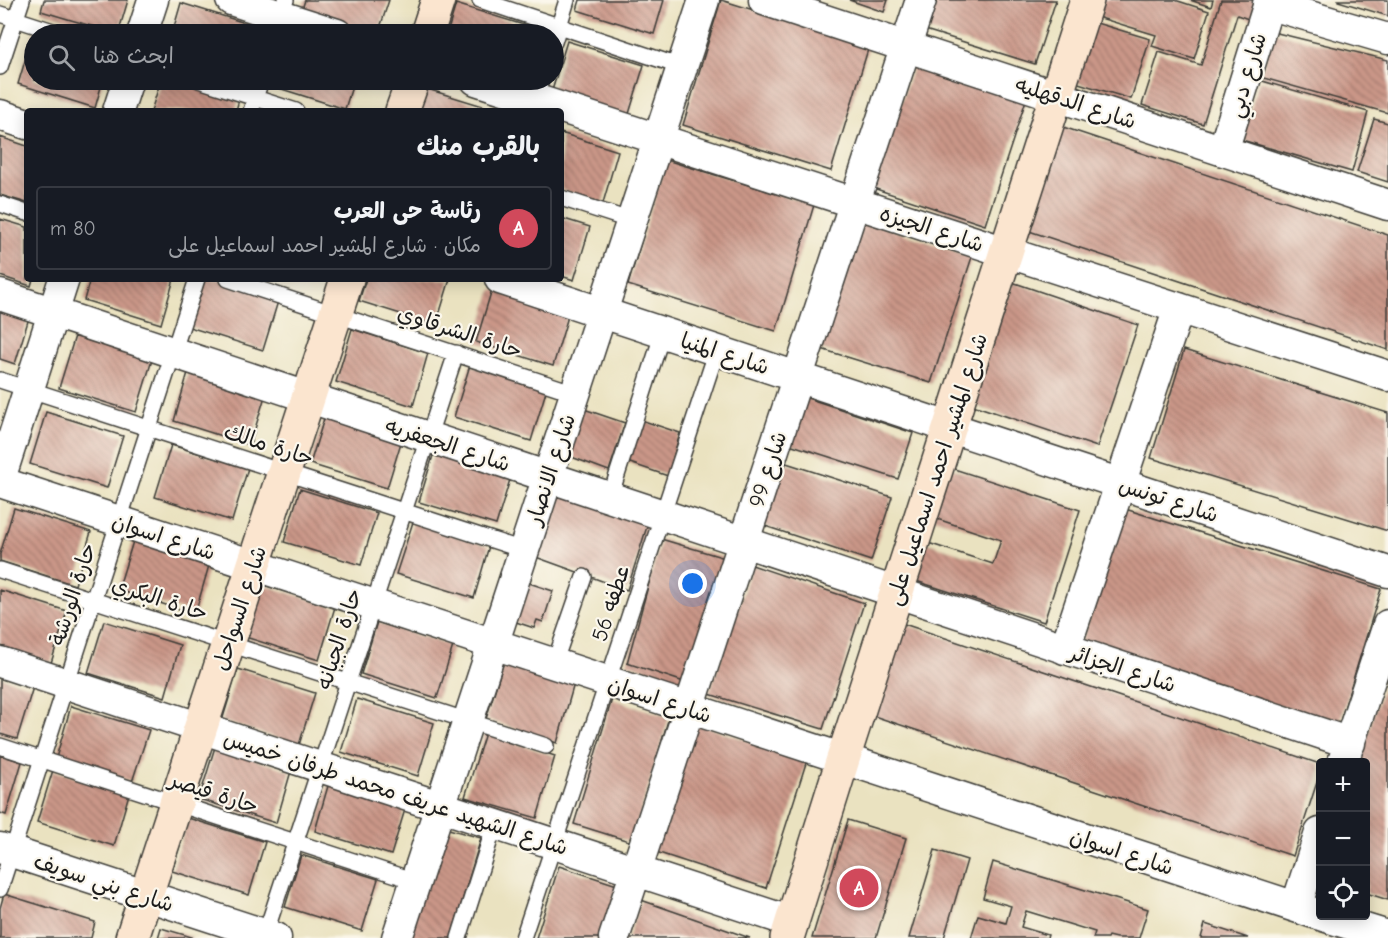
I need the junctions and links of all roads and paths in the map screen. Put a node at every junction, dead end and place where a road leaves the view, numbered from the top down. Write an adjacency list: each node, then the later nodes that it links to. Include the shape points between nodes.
1 (22, 0): 14 (lane)
2 (153, 0): 16 (street)
3 (231, 0): 13 (street)
4 (438, 0): 18 (street)
5 (480, 0): 19 (lane)
6 (567, 0): 20 (lane)
7 (704, 0): 25 (street, شارع الانصار)
8 (764, 0): 23 (street, شارع الدقهليه)
9 (921, 0): 23 (street, شارع 99)
10 (1088, 0): 31 (street, شارع المشير احمد اسماعيل على)
11 (1269, 2): 22 (street); 39 (street, شارع دبي)
12 (0, 14): 14 (lane)
13 (281, 17): 17 (street)
14 (15, 19): 15 (lane); 24 (lane)
15 (31, 24)
16 (145, 24)
17 (304, 24)
18 (430, 24)
19 (553, 24)
20 (560, 24)
21 (564, 28): 25 (lane)
22 (1388, 39)
23 (906, 46): 31 (street, شارع الدقهليه); 41 (street, شارع 99)
24 (0, 67)
25 (682, 67): 38 (street, شارع الانصار)
26 (125, 90): 33 (street)
27 (222, 90): 32 (lane)
28 (409, 90): 35 (street)
29 (514, 90): 30 (street, شارع الجيزه)
30 (536, 96): 38 (street, شارع الجيزه)
31 (1056, 96): 39 (street, شارع الدقهليه); 46 (street, شارع المشير احمد اسماعيل على)
32 (253, 104): 34 (lane)
33 (119, 108)
34 (278, 108)
35 (403, 108)
36 (0, 115): 37 (street)
37 (24, 123)
38 (658, 139): 41 (street, شارع الجيزه); 45 (street, شارع الانصار)
39 (1223, 151): 43 (street, شارع الدقهليه)
40 (564, 199): 45 (lane)
41 (854, 202): 46 (street, شارع الجيزه); 61 (street, شارع 99)
42 (0, 204): 44 (lane)
43 (1388, 205)
44 (24, 212)
45 (632, 221): 54 (street, شارع الانصار)
46 (1006, 252): 53 (street, شارع الجيزه); 67 (street, شارع المشير احمد اسماعيل على)
47 (63, 282): 55 (street)
48 (196, 282): 59 (lane, حارة الورشة)
49 (237, 282): 56 (lane, حارة الشرقاوي)
50 (346, 282): 56 (street, شارع السواحل)
51 (509, 282): 54 (street, شارع المنيا)
52 (0, 295): 55 (street, شارع الجعفريه)
53 (1179, 308): 62 (street, شارع الجيزه); 73 (street)
54 (601, 312): 57 (street, شارع المنيا); 65 (street, شارع الانصار)
55 (53, 313): 59 (street, شارع الجعفريه); 64 (street)
56 (336, 314): 60 (lane, حارة الشرقاوي); 66 (street, شارع السواحل)
57 (663, 332): 58 (street, شارع المنيا); 74 (lane)
58 (717, 350): 61 (street, شارع المنيا); 76 (lane, عطفه 56)
59 (173, 353): 66 (street, شارع الجعفريه); 68 (lane, حارة الورشة)
60 (456, 353): 65 (lane, حارة الشرقاوي); 69 (lane, حارة الجبانه)
61 (798, 376): 67 (street, شارع المنيا); 78 (street, شارع 99)
62 (1388, 376)
63 (0, 380): 64 (lane, حارة مالك)
64 (29, 389): 68 (lane, حارة مالك); 72 (street)
65 (575, 393): 71 (street, شارع الانصار)
66 (309, 397): 69 (street, شارع الجعفريه); 70 (street, شارع السواحل)
67 (950, 426): 73 (street, شارع تونس); 84 (street, شارع المشير احمد اسماعيل على)
68 (149, 428): 70 (lane, حارة مالك); 77 (lane, حارة الورشة)
69 (428, 437): 71 (street, شارع الجعفريه); 75 (lane, حارة الجبانه)
70 (284, 472): 75 (lane, حارة مالك); 80 (street, شارع السواحل)
71 (548, 477): 74 (street, شارع الجعفريه); 79 (street, شارع الانصار)
72 (0, 480): 77 (street, شارع اسوان)
73 (1121, 483): 82 (street, شارع تونس); 90 (street)
74 (610, 497): 76 (street, شارع الجعفريه)
75 (404, 511): 79 (lane, حارة مالك); 86 (lane, حارة الجبانه)
76 (662, 515): 78 (street, شارع الجعفريه); 93 (lane, عطفه 56)
77 (118, 521): 80 (street, شارع اسوان); 85 (lane, حارة الورشة)
78 (743, 542): 84 (street, شارع الجعفريه); 96 (street, شارع 99)
79 (523, 550): 89 (street, شارع الانصار)
80 (253, 566): 86 (street, شارع اسوان); 88 (street, شارع السواحل)
81 (0, 570): 85 (lane, حارة البكري)
82 (1388, 572)
83 (584, 578): 92 (lane)
84 (896, 592): 90 (street, شارع الجزائر); 102 (street, شارع المشير احمد اسماعيل على)
85 (93, 600): 88 (lane, حارة البكري); 95 (lane, حارة الورشة)
86 (373, 605): 89 (street, شارع اسوان); 94 (lane, حارة الجبانه)
87 (1388, 625): 101 (street)
88 (228, 643): 94 (lane, حارة البكري); 98 (street, شارع السواحل)
89 (493, 644): 92 (street, شارع اسوان); 97 (street, شارع الانصار)
90 (1065, 649): 101 (street, شارع الجزائر)
91 (0, 662): 95 (street, شارع الشهيد عريف محمد طرفان خميس)
92 (554, 664): 93 (street, شارع اسوان)
93 (608, 681): 96 (street, شارع اسوان); 109 (lane, عطفه 56)
94 (348, 682): 97 (lane, حارة البكري); 104 (lane, حارة الجبانه)
95 (66, 684): 98 (street, شارع الشهيد عريف محمد طرفان خميس); 103 (lane, حارة الورشة)
96 (689, 708): 102 (street, شارع اسوان); 112 (street, شارع 99)
97 (467, 721): 100 (lane, حارة البكري); 106 (street, شارع الانصار)
98 (200, 728): 104 (street, شارع الشهيد عريف محمد طرفان خميس); 105 (street, شارع السواحل)
99 (0, 746): 103 (lane, حارة قيصر)
100 (546, 746)
101 (1347, 753)
102 (843, 759): 116 (street, شارع اسوان); 117 (street, شارع المشير احمد اسماعيل على)
103 (42, 760): 105 (lane, حارة قيصر); 110 (lane, حارة الورشة)
104 (320, 767): 106 (street, شارع الشهيد عريف محمد طرفان خميس); 108 (lane, حارة الجبانه)
105 (176, 803): 108 (lane, حارة قيصر); 115 (street, شارع السواحل)
106 (440, 806): 107 (street, شارع الشهيد عريف محمد طرفان خميس); 113 (street, شارع الانصار)
107 (495, 824): 109 (street, شارع الشهيد عريف محمد طرفان خميس); 122 (lane)
108 (296, 842): 113 (lane, حارة قيصر); 119 (lane, حارة الجبانه)
109 (554, 843): 112 (street, شارع الشهيد عريف محمد طرفان خميس); 123 (lane, عطفه 56)
110 (6, 850): 114 (lane, حارة الورشة); 115 (street, شارع بني سويف)
111 (1317, 866): 116 (street)
112 (636, 870): 117 (street, شارع الشهيد عريف محمد طرفان خميس); 124 (street, شارع 99)
113 (415, 881): 121 (street, شارع الانصار)
114 (0, 889)
115 (146, 895): 119 (street, شارع بني سويف); 120 (street, شارع السواحل)
116 (1313, 913): 118 (street, شارع اسوان)
117 (790, 930)
118 (1388, 936)
119 (269, 937)
120 (132, 938)
121 (397, 938)
122 (459, 938)
123 (523, 938)
124 (614, 938)

